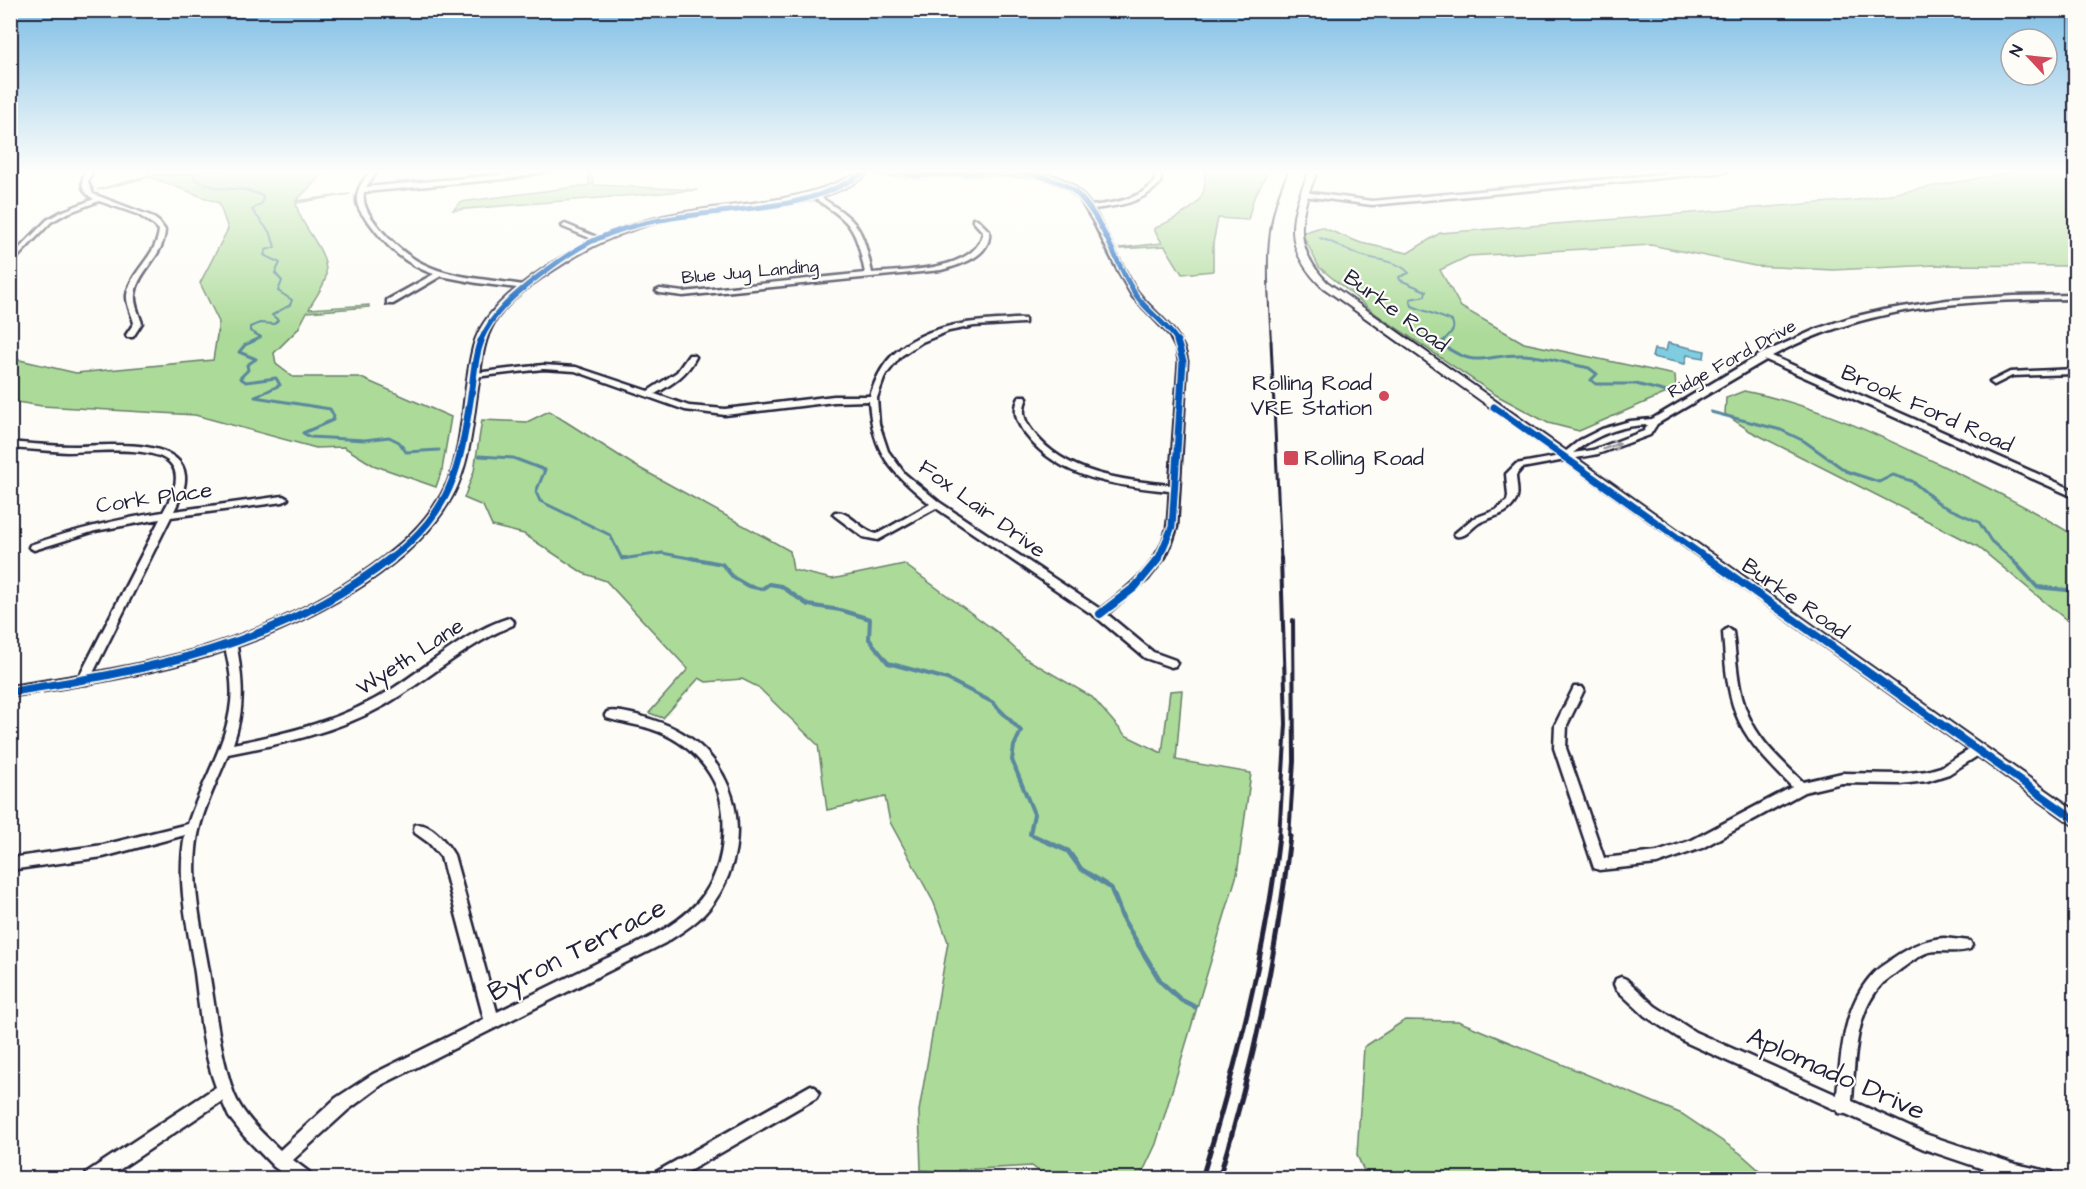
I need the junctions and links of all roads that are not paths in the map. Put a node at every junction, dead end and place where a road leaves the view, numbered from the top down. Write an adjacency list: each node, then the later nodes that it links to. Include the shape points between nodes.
1 (44, 225): 11 (street)
2 (159, 225): 19 (street, via 161,241 132,291 131,302 138,323)
3 (376, 225): 12 (street, via 413,263)
4 (640, 225): 10 (street)
5 (856, 225): 13 (street)
6 (982, 225): 13 (street, Blue Jug Landing, via 987,235 984,245 967,258 928,271)
7 (1098, 225): 31 (street, via 1137,297 1171,328 1181,348)
8 (1297, 225): 30 (street, Burke Road, via 1296,242 1302,259 1316,277)
9 (565, 226): 10 (street)
10 (597, 239): 14 (street)
11 (10, 262)
12 (440, 273): 14 (street); 17 (street)
13 (870, 276): 15 (street, Blue Jug Landing, via 683,294)
14 (523, 287): 23 (street, via 487,323 478,346)
15 (660, 291)
16 (2076, 297): 20 (street, Ridge Ford Drive, via 1944,302 1905,309 1824,329)
17 (390, 302)
18 (1022, 321): 26 (street, Fox Lair Drive, via 961,326 919,339 891,360)
19 (130, 335)
20 (1764, 356): 28 (street, Ridge Ford Drive); 32 (street, Brook Ford Road)
21 (692, 357): 25 (street, via 682,373)
22 (2076, 371): 24 (street, via 2010,374)
23 (475, 375): 25 (street, via 565,367); 42 (street, via 454,482 441,506 417,535 334,598)
24 (1994, 382)
25 (649, 394): 26 (street, via 688,408 725,412)
26 (873, 398): 34 (street, Fox Lair Drive, via 875,424 884,452 902,476)
27 (1023, 398): 31 (street, via 1019,412 1026,429 1060,460 1109,479)
28 (1654, 422): 30 (street, Ridge Ford Drive, via 1634,421 1580,442); 30 (street, Ridge Ford Drive, one-way to 28, via 1595,452 1647,433)
29 (10, 445): 36 (street, via 134,448 161,454 178,466 182,478)
30 (1564, 456): 37 (street, via 1515,469 1509,480 1511,502 1499,512 1475,521); 49 (street, Burke Road)
31 (1174, 488): 39 (street, via 1172,527 1163,553 1143,581)
32 (2076, 495)
33 (283, 499): 36 (street, Cork Place)
34 (936, 504): 35 (street, via 878,537 867,535); 39 (street, Fox Lair Drive)
35 (838, 514)
36 (167, 515): 38 (street, Cork Place, via 91,527); 44 (street)
37 (1460, 534)
38 (34, 547)
39 (1100, 614): 43 (street, Fox Lair Drive, via 1149,655)
40 (509, 621): 48 (street, Wyeth Lane, via 470,639 398,691 358,714 301,735)
41 (1728, 632): 50 (street, via 1735,691 1743,715 1774,761)
42 (231, 647): 44 (street, via 150,669); 48 (street, via 239,681 238,702)
43 (1171, 663)
44 (83, 681): 46 (street)
45 (1578, 690): 50 (street, via 1561,725 1560,748 1599,864 1657,858 1697,844)
46 (10, 692)
47 (611, 716): 57 (street, Byron Terrace, via 666,729 708,760 721,781 728,804 728,860 709,897 668,934)
48 (226, 750): 52 (street)
49 (1978, 750): 50 (street, via 1945,771 1927,776 1842,778); 51 (street, Burke Road)
50 (1801, 788)
51 (2076, 820)
52 (193, 828): 54 (street, via 103,851); 58 (street, via 188,854 191,905 213,1051)
53 (420, 829): 57 (street, via 447,855)
54 (10, 864)
55 (1965, 945): 60 (street, via 1941,943 1916,950 1876,980 1863,998 1850,1038)
56 (1621, 984): 60 (street, Aplomado Drive, via 1650,1011 1690,1037)
57 (492, 1021): 61 (street, Byron Terrace, via 363,1089)
58 (226, 1089): 61 (street, via 235,1110); 62 (street)
59 (811, 1093): 64 (street)
60 (1844, 1107): 65 (street, Aplomado Drive, via 1924,1141)
61 (280, 1161): 63 (street)
62 (93, 1179)
63 (303, 1179)
64 (662, 1179)
65 (2046, 1179)

